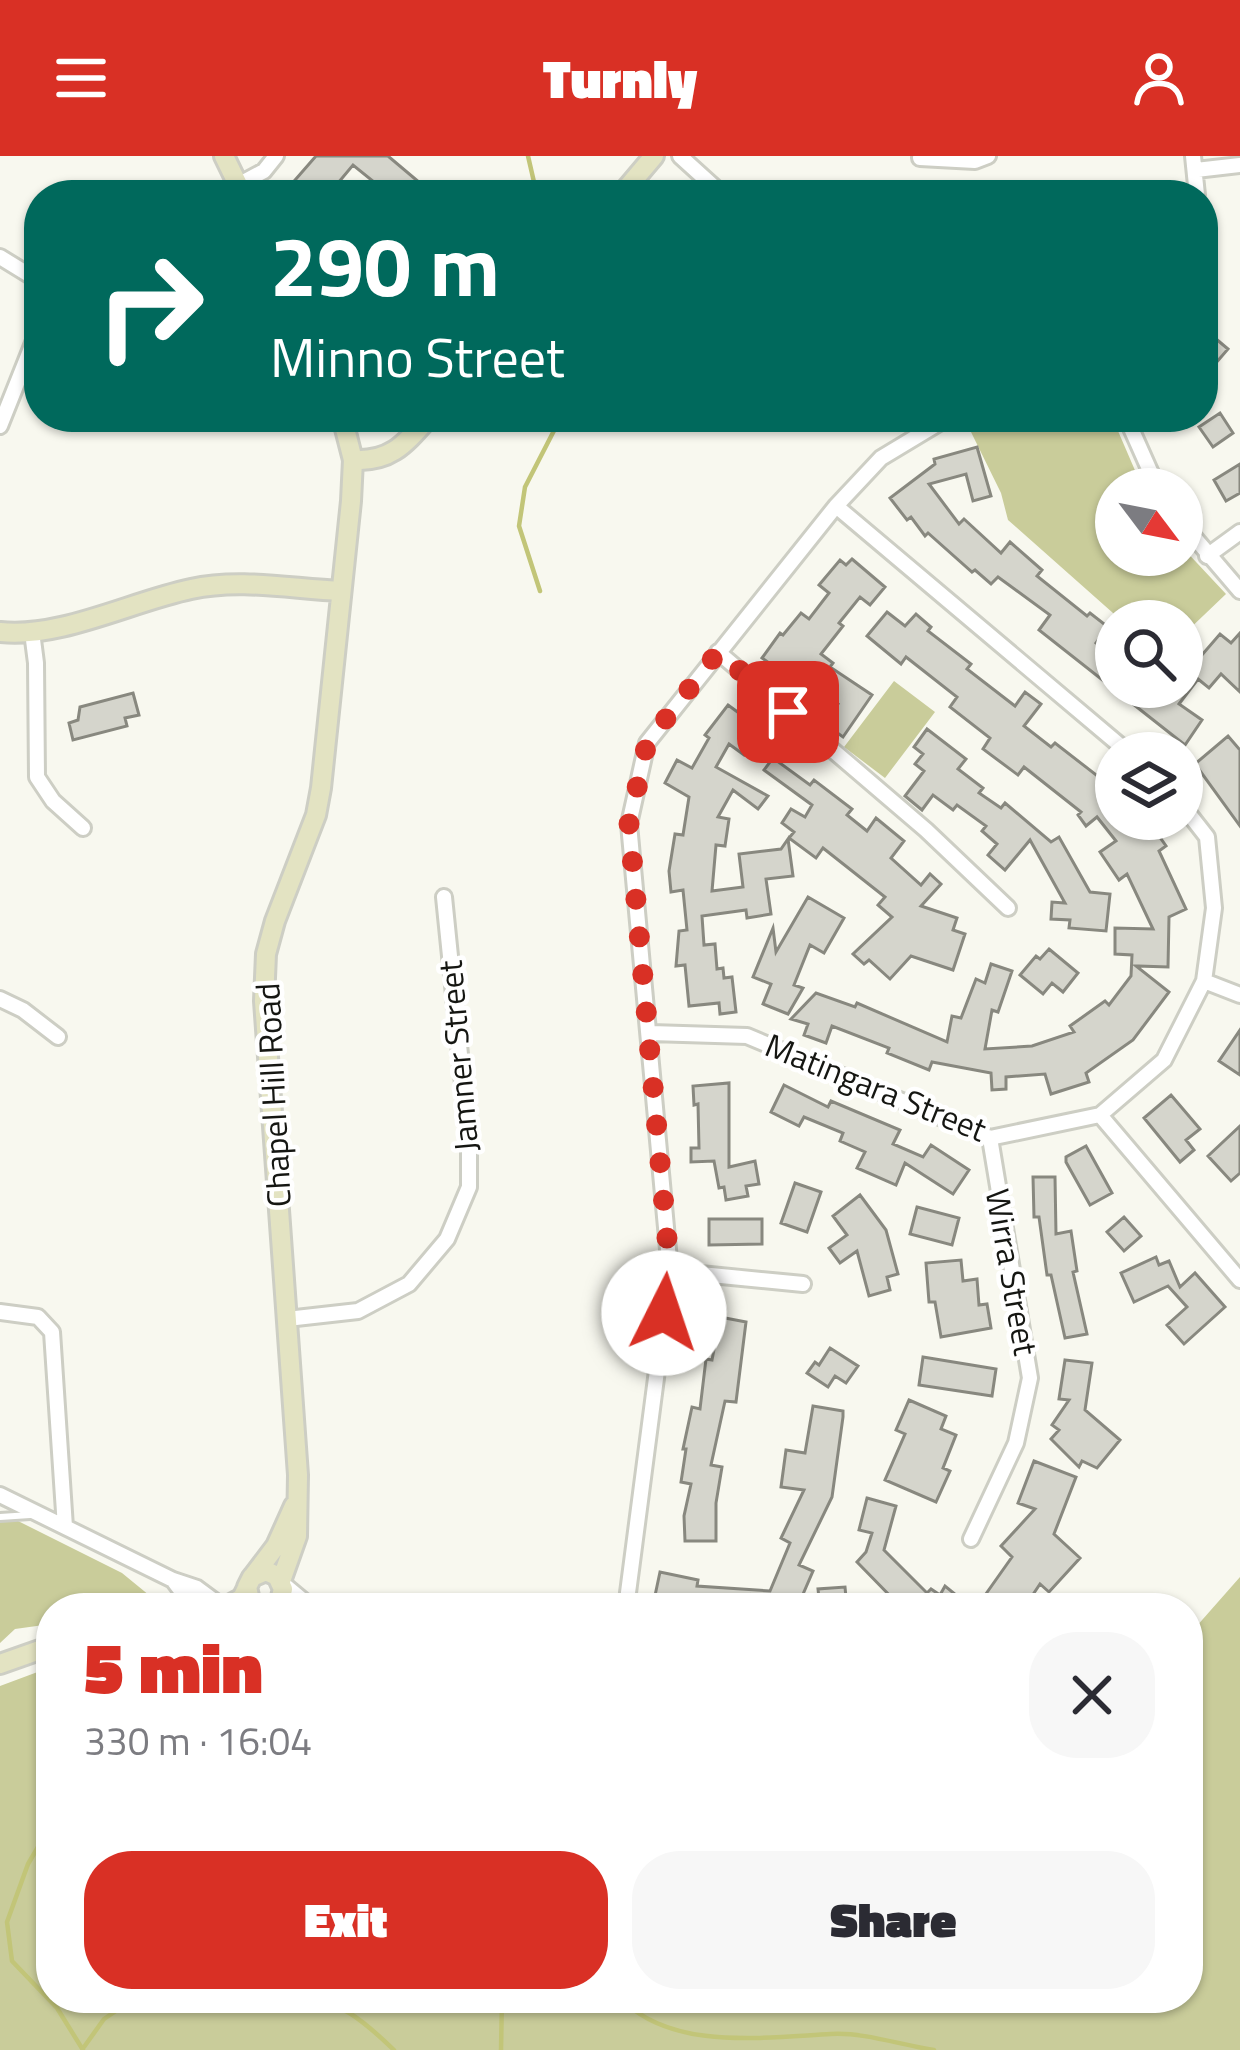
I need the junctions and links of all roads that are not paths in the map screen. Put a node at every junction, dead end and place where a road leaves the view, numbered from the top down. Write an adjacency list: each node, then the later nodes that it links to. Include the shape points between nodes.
1 (276, 156): 8 (street)
2 (654, 156): 9 (main road)
3 (680, 156): 10 (street)
4 (988, 156): 5 (street)
5 (920, 158)
6 (1194, 163): 7 (street)
7 (1240, 165)
8 (252, 180)
9 (634, 180)
10 (706, 180)
11 (24, 366): 12 (street)
12 (0, 426)
13 (345, 432): 17 (main road, Chapel Hill Road)
14 (414, 432): 17 (main road, via 389,457)
15 (924, 432): 19 (street, via 880,458)
16 (1133, 432): 18 (street)
17 (353, 460): 23 (main road, Chapel Hill Road)
18 (1149, 468)
19 (836, 506): 27 (street); 28 (street)
20 (1240, 532): 22 (street)
21 (1203, 550): 22 (street)
22 (1208, 556): 24 (street)
23 (341, 591): 26 (main road, via 195,588); 44 (main road, Chapel Hill Road, via 316,815 266,954)
24 (1240, 591)
25 (0, 632): 26 (main road)
26 (32, 632): 29 (street, via 37,777)
27 (718, 652): 32 (street); 36 (street, via 647,743 629,824)
28 (1104, 732)
29 (83, 828)
30 (1203, 832): 33 (street, Matingara Street, via 1214,908)
31 (444, 897): 44 (street, Jamner Street, via 469,1187 448,1239 409,1284 358,1311)
32 (1008, 908)
33 (1204, 981): 34 (street); 38 (street, Matingara Street, via 1164,1060)
34 (1240, 994)
35 (0, 999): 37 (street)
36 (650, 1033): 39 (street, Matingara Street, via 748,1036); 40 (street)
37 (58, 1037)
38 (1100, 1115): 39 (street, Matingara Street); 41 (street)
39 (990, 1138): 50 (street, Wirra Street, via 1030,1378 1016,1443)
40 (670, 1271): 42 (street); 60 (street)
41 (1240, 1280)
42 (803, 1284)
43 (0, 1312): 49 (street, via 38,1317 52,1332)
44 (287, 1319): 46 (main road, Chapel Hill Road)
45 (0, 1495): 47 (street)
46 (298, 1496): 52 (main road, Chapel Hill Road, via 297,1537); 53 (main road, Chapel Hill Road)
47 (40, 1514): 48 (lane); 49 (street)
48 (0, 1517)
49 (65, 1527): 51 (street)
50 (971, 1540)
51 (173, 1580): 54 (street); 55 (street)
52 (282, 1582): 53 (main road, via 266,1571); 58 (main road); 59 (street)
53 (249, 1583): 56 (main road, Chapel Hill Road); 57 (main road)
54 (183, 1593)
55 (203, 1593)
56 (244, 1593)
57 (250, 1593)
58 (281, 1593)
59 (295, 1593)
60 (628, 1593)
61 (36, 1651): 62 (main road)
62 (0, 1664)

